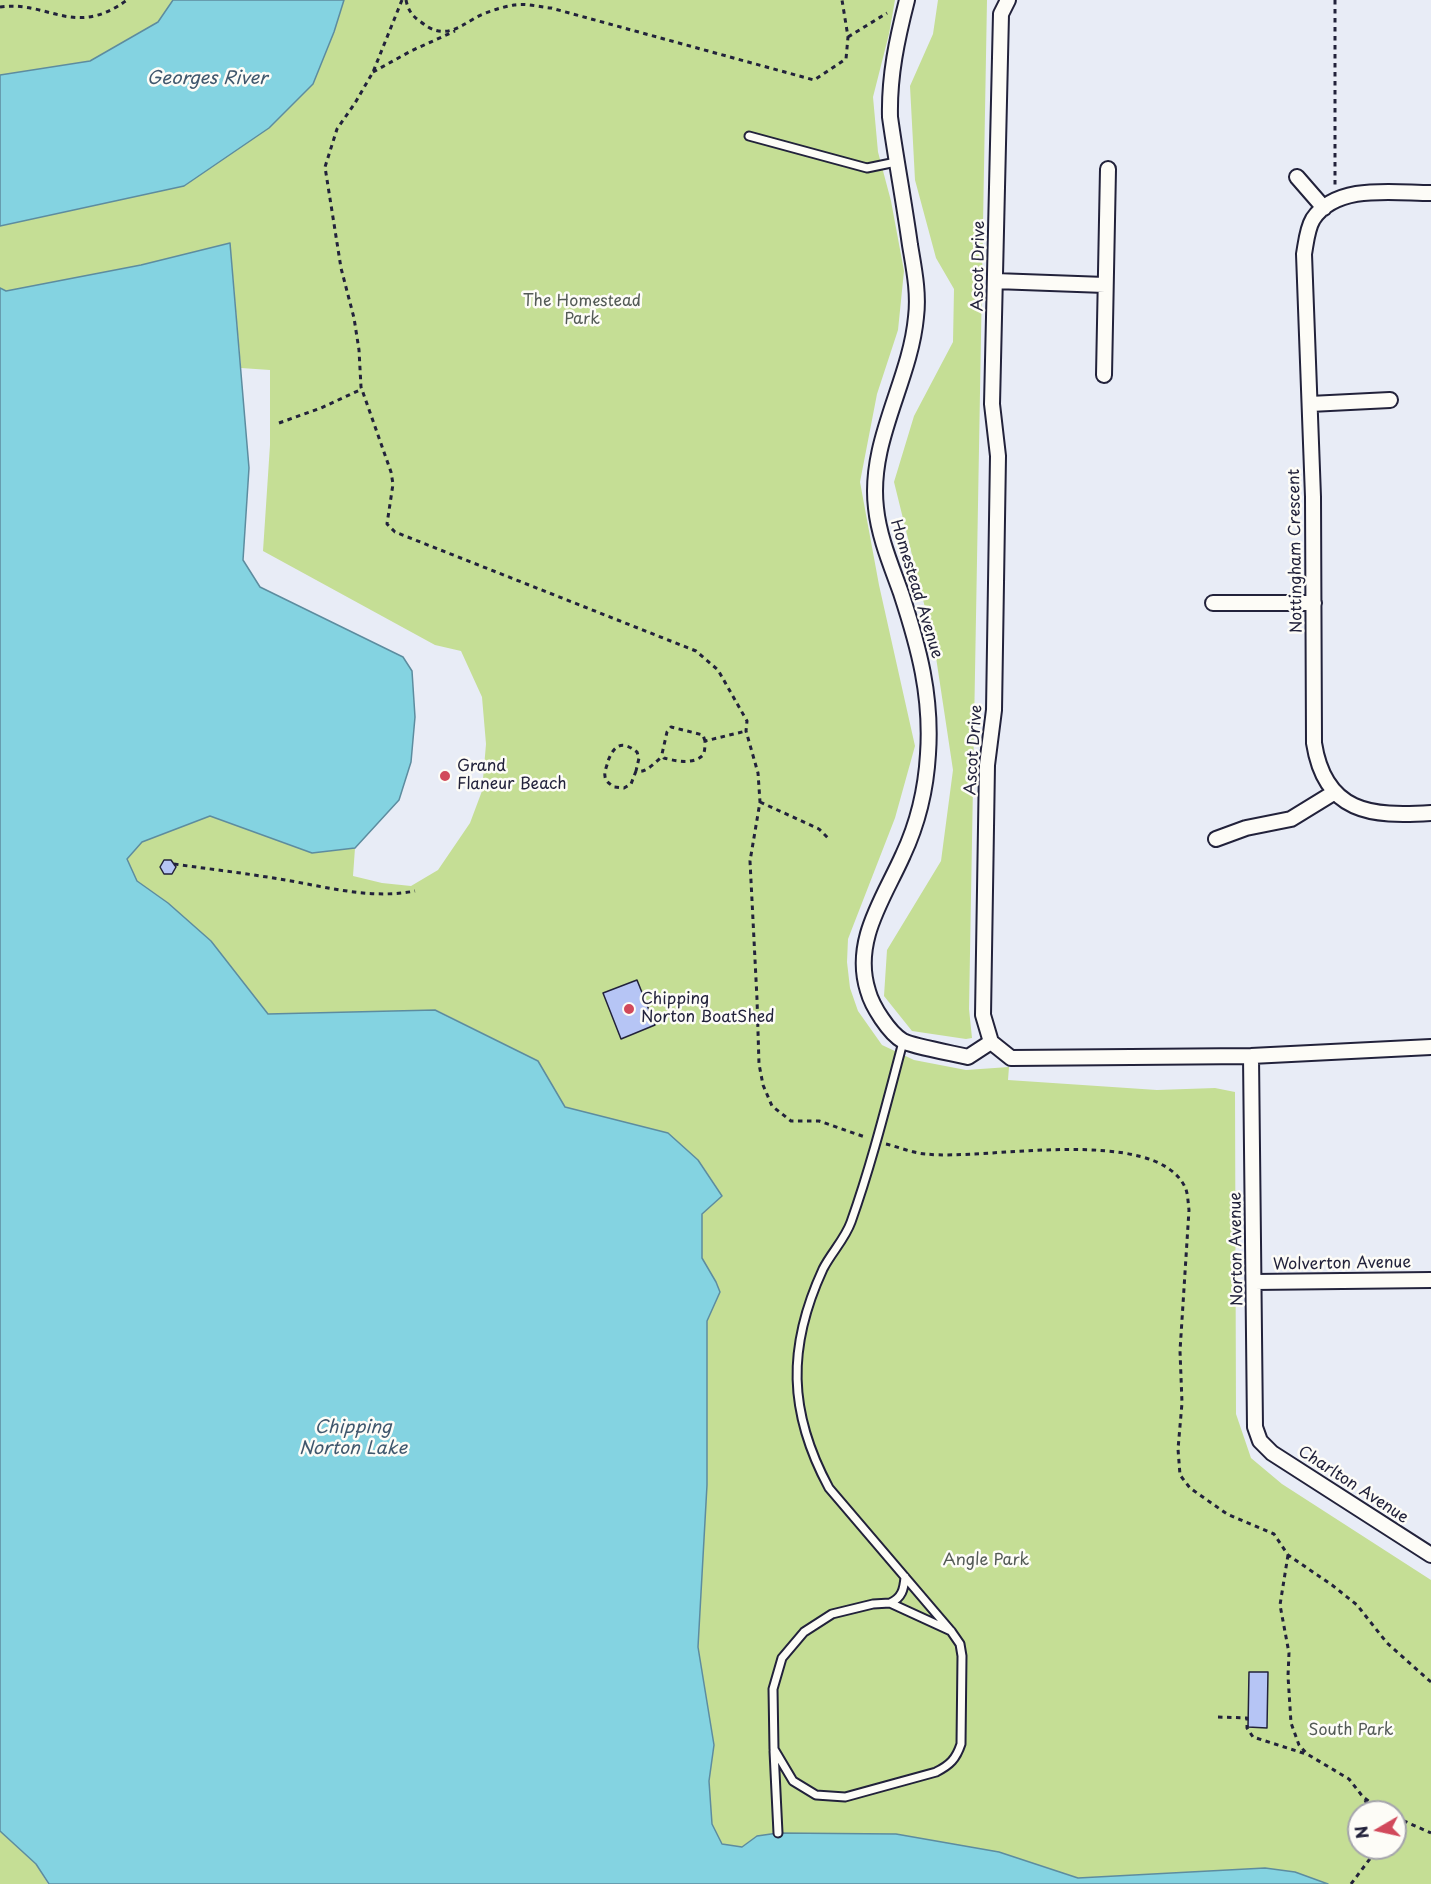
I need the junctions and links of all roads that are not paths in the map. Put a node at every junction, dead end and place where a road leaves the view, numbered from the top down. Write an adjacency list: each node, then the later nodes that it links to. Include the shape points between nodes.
1 (907, 0): 4 (street, Homestead Avenue, via 892,62 890,117)
2 (1008, 0): 9 (street, Ascot Drive, via 1001,14)
3 (749, 136): 4 (lane, via 867,168)
4 (896, 162): 19 (street, Homestead Avenue, via 916,286 916,315 912,344 881,443 875,477 876,509 920,652 930,724 923,794 915,824 877,907 863,956 868,991 878,1014)
5 (1108, 169): 10 (street)
6 (1297, 177): 8 (street)
7 (1431, 193): 8 (street, via 1353,195)
8 (1330, 204): 13 (street, Nottingham Crescent, via 1313,219 1304,254)
9 (995, 281): 10 (street); 20 (street, Ascot Drive, via 992,404 998,456 994,710 987,765 983,1015)
10 (1105, 285): 11 (street)
11 (1104, 375)
12 (1390, 400): 13 (street)
13 (1310, 404): 15 (street, Nottingham Crescent)
14 (1213, 603): 15 (street)
15 (1314, 603): 16 (street, Nottingham Crescent, via 1314,743 1317,762)
16 (1335, 792): 17 (street, Nottingham Crescent, via 1364,810 1384,814); 18 (street, via 1291,819)
17 (1431, 813)
18 (1216, 839)
19 (903, 1042): 20 (street, via 968,1057); 27 (lane, via 850,1224 824,1267 807,1306 796,1373 804,1431 829,1488)
20 (991, 1042): 22 (street, via 1011,1058)
21 (1431, 1047): 22 (street)
22 (1251, 1056): 24 (street, Norton Avenue)
23 (1431, 1280): 24 (street, Wolverton Avenue)
24 (1254, 1282): 25 (street, Norton Avenue, via 1256,1427)
25 (1260, 1441): 26 (street, Charlton Avenue, via 1272,1453)
26 (1431, 1555)
27 (905, 1577): 28 (lane, via 902,1594); 29 (lane)
28 (890, 1603): 29 (lane); 30 (lane, via 832,1614 804,1632 782,1659 773,1689)
29 (951, 1631): 30 (lane, via 960,1644 962,1656 961,1744 948,1766 845,1797 816,1795 794,1781)
30 (774, 1749): 31 (lane)
31 (778, 1833)

